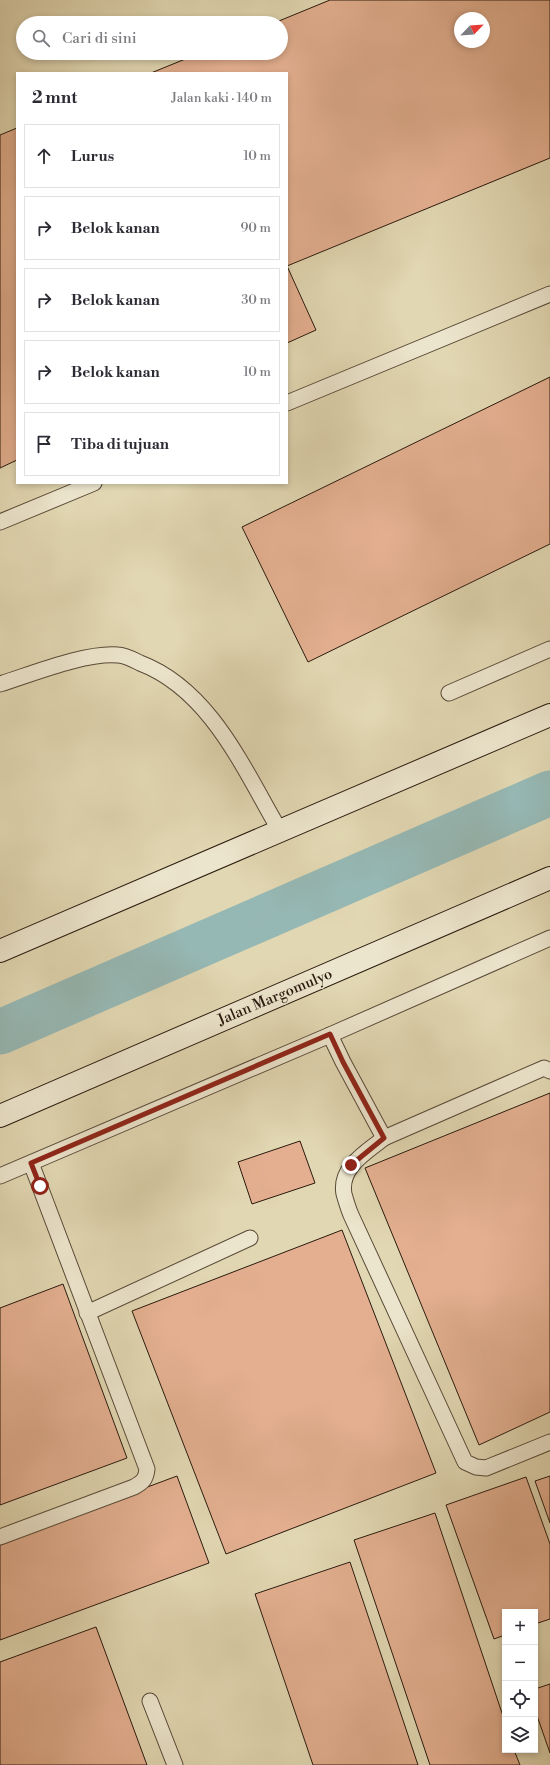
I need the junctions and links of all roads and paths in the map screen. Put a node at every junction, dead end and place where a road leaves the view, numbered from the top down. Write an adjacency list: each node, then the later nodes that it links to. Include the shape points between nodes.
1 (550, 294): 2 (lane)
2 (288, 403)
3 (92, 484): 4 (lane)
4 (0, 522)
5 (550, 649): 7 (lane)
6 (0, 684): 9 (lane, via 92,656 119,655 155,669 183,690 215,722)
7 (450, 693)
8 (550, 715): 9 (main road)
9 (280, 831): 12 (main road)
10 (550, 878): 15 (main road, Jalan Margomulyo)
11 (550, 938): 13 (lane)
12 (0, 951)
13 (330, 1034): 16 (lane); 17 (lane)
14 (550, 1071): 16 (lane, via 544,1068)
15 (0, 1116)
16 (384, 1138): 21 (lane, via 351,1165 344,1179 344,1192 351,1215 465,1462 486,1468)
17 (31, 1163): 18 (lane); 20 (lane)
18 (0, 1176)
19 (250, 1238): 20 (lane)
20 (87, 1313): 22 (lane, via 147,1469 146,1477 142,1483 134,1487)
21 (550, 1442)
22 (0, 1537)
23 (150, 1700): 24 (lane)
24 (175, 1765)

